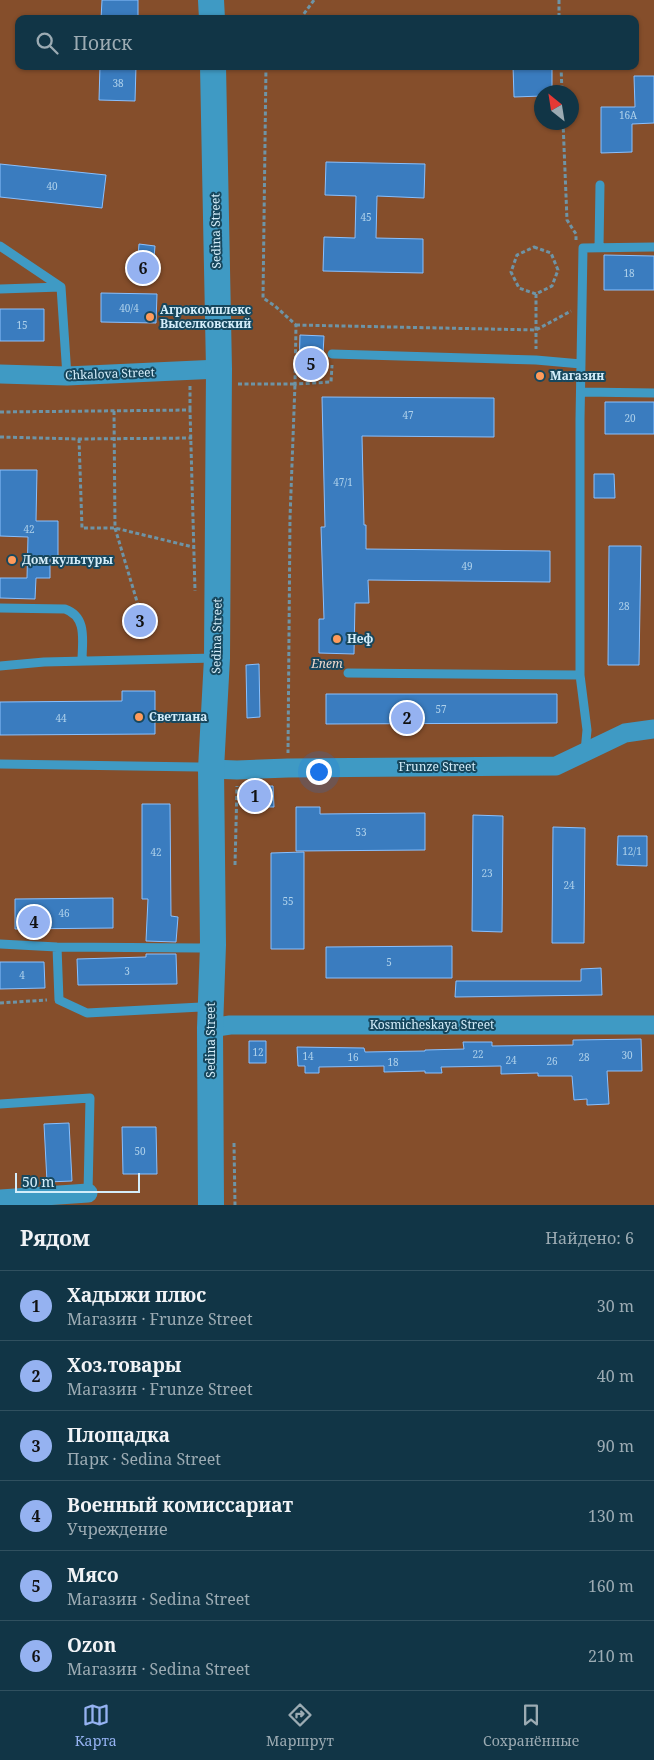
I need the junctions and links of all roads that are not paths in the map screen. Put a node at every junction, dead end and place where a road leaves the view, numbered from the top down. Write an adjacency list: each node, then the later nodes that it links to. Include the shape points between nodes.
1 (212, 0): 2 (street)
2 (212, 15)
3 (213, 70): 14 (street, Sedina Street)
4 (600, 185): 6 (lane)
5 (0, 246): 8 (lane)
6 (599, 247): 7 (lane); 11 (lane, via 583,248)
7 (654, 247)
8 (61, 287): 9 (lane); 13 (lane)
9 (0, 288)
10 (332, 354): 11 (lane)
11 (580, 364): 15 (lane)
12 (0, 374): 13 (street, Chkalova Street)
13 (67, 376): 14 (street, Chkalova Street)
14 (219, 377): 18 (street, Sedina Street)
15 (582, 392): 16 (lane); 22 (lane)
16 (654, 393)
17 (0, 608): 19 (lane, via 65,609 72,612 83,628)
18 (217, 658): 19 (lane); 26 (street, Sedina Street)
19 (82, 661): 20 (lane)
20 (0, 666)
21 (348, 674): 22 (lane)
22 (580, 675): 24 (lane, via 588,730)
23 (654, 729): 24 (street, Frunze Street, via 626,733)
24 (585, 752): 26 (street, Frunze Street, via 556,766)
25 (0, 764): 26 (lane)
26 (211, 769): 28 (street, Sedina Street)
27 (0, 944): 29 (lane)
28 (213, 945): 29 (lane, via 200,948); 30 (street, Sedina Street)
29 (57, 947): 30 (lane, via 59,1000 87,1013 201,1007)
30 (210, 1020): 31 (street, Kosmicheskaya Street, via 230,1025); 35 (street, Sedina Street)
31 (654, 1025)
32 (0, 1104): 33 (lane, via 90,1098)
33 (88, 1193): 34 (street)
34 (0, 1199)
35 (211, 1205)

